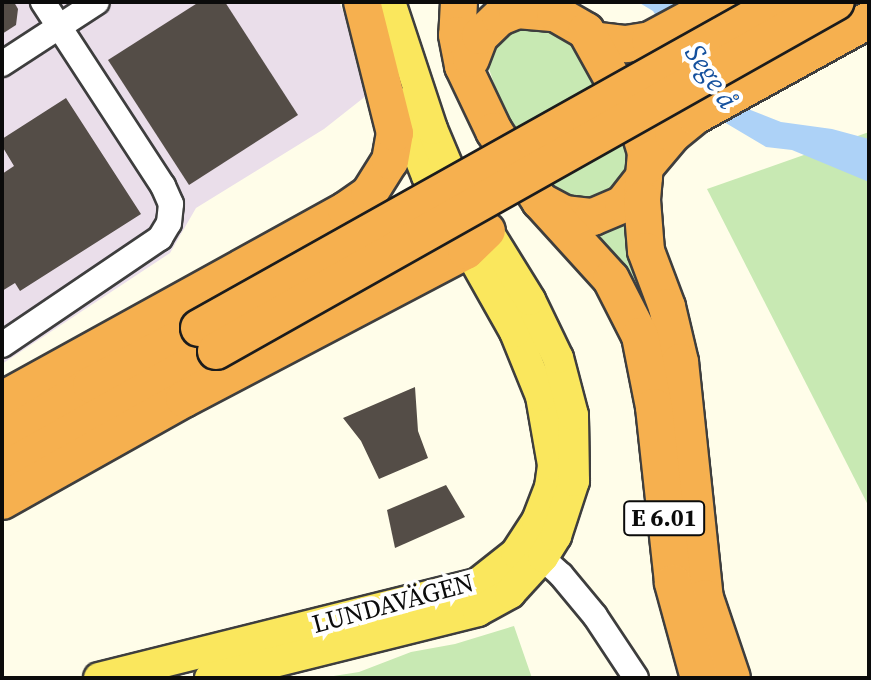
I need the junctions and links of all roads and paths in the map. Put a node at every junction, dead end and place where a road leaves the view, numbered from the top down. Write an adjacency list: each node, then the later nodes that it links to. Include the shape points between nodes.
1 (43, 2): 13 (street)
2 (97, 2): 13 (street)
3 (362, 2): 21 (highway, via 395,133 390,161 369,194)
4 (369, 2): 18 (main road, LUNDAVÄGEN, via 410,136)
5 (390, 2): 18 (main road, LUNDAVÄGEN)
6 (459, 2): 15 (highway, via 460,57)
7 (473, 2): 15 (highway)
8 (721, 2): 12 (highway, via 650,40 626,44)
9 (781, 2): 19 (highway, bridge)
10 (836, 2): 19 (highway, bridge)
11 (869, 20): 16 (highway, via 695,116 673,134)
12 (584, 24): 15 (highway, via 555,13 517,10 489,24); 16 (highway, via 637,123 646,153)
13 (59, 28): 14 (street); 20 (street, via 163,186 171,204 169,223 160,238)
14 (2, 64)
15 (473, 75): 17 (highway, via 512,162)
16 (644, 172): 17 (highway, via 623,204 593,217 564,214); 30 (highway, E 6.01, via 642,225 680,362 705,598)
17 (540, 201): 29 (highway, E 6.01, via 611,279 640,336 654,407 673,583)
18 (477, 241): 24 (highway); 25 (main road, LUNDAVÄGEN, via 547,422 553,465)
19 (207, 340): 22 (highway, via 91,385); 23 (highway)
20 (2, 345)
21 (2, 400)
22 (2, 439)
23 (2, 471)
24 (2, 501)
25 (534, 550): 26 (main road, LUNDAVÄGEN, via 477,584); 27 (main road, LUNDAVÄGEN, via 510,593 478,611); 28 (street, via 595,616)
26 (99, 678)
27 (210, 678)
28 (636, 678)
29 (699, 678)
30 (732, 678)

